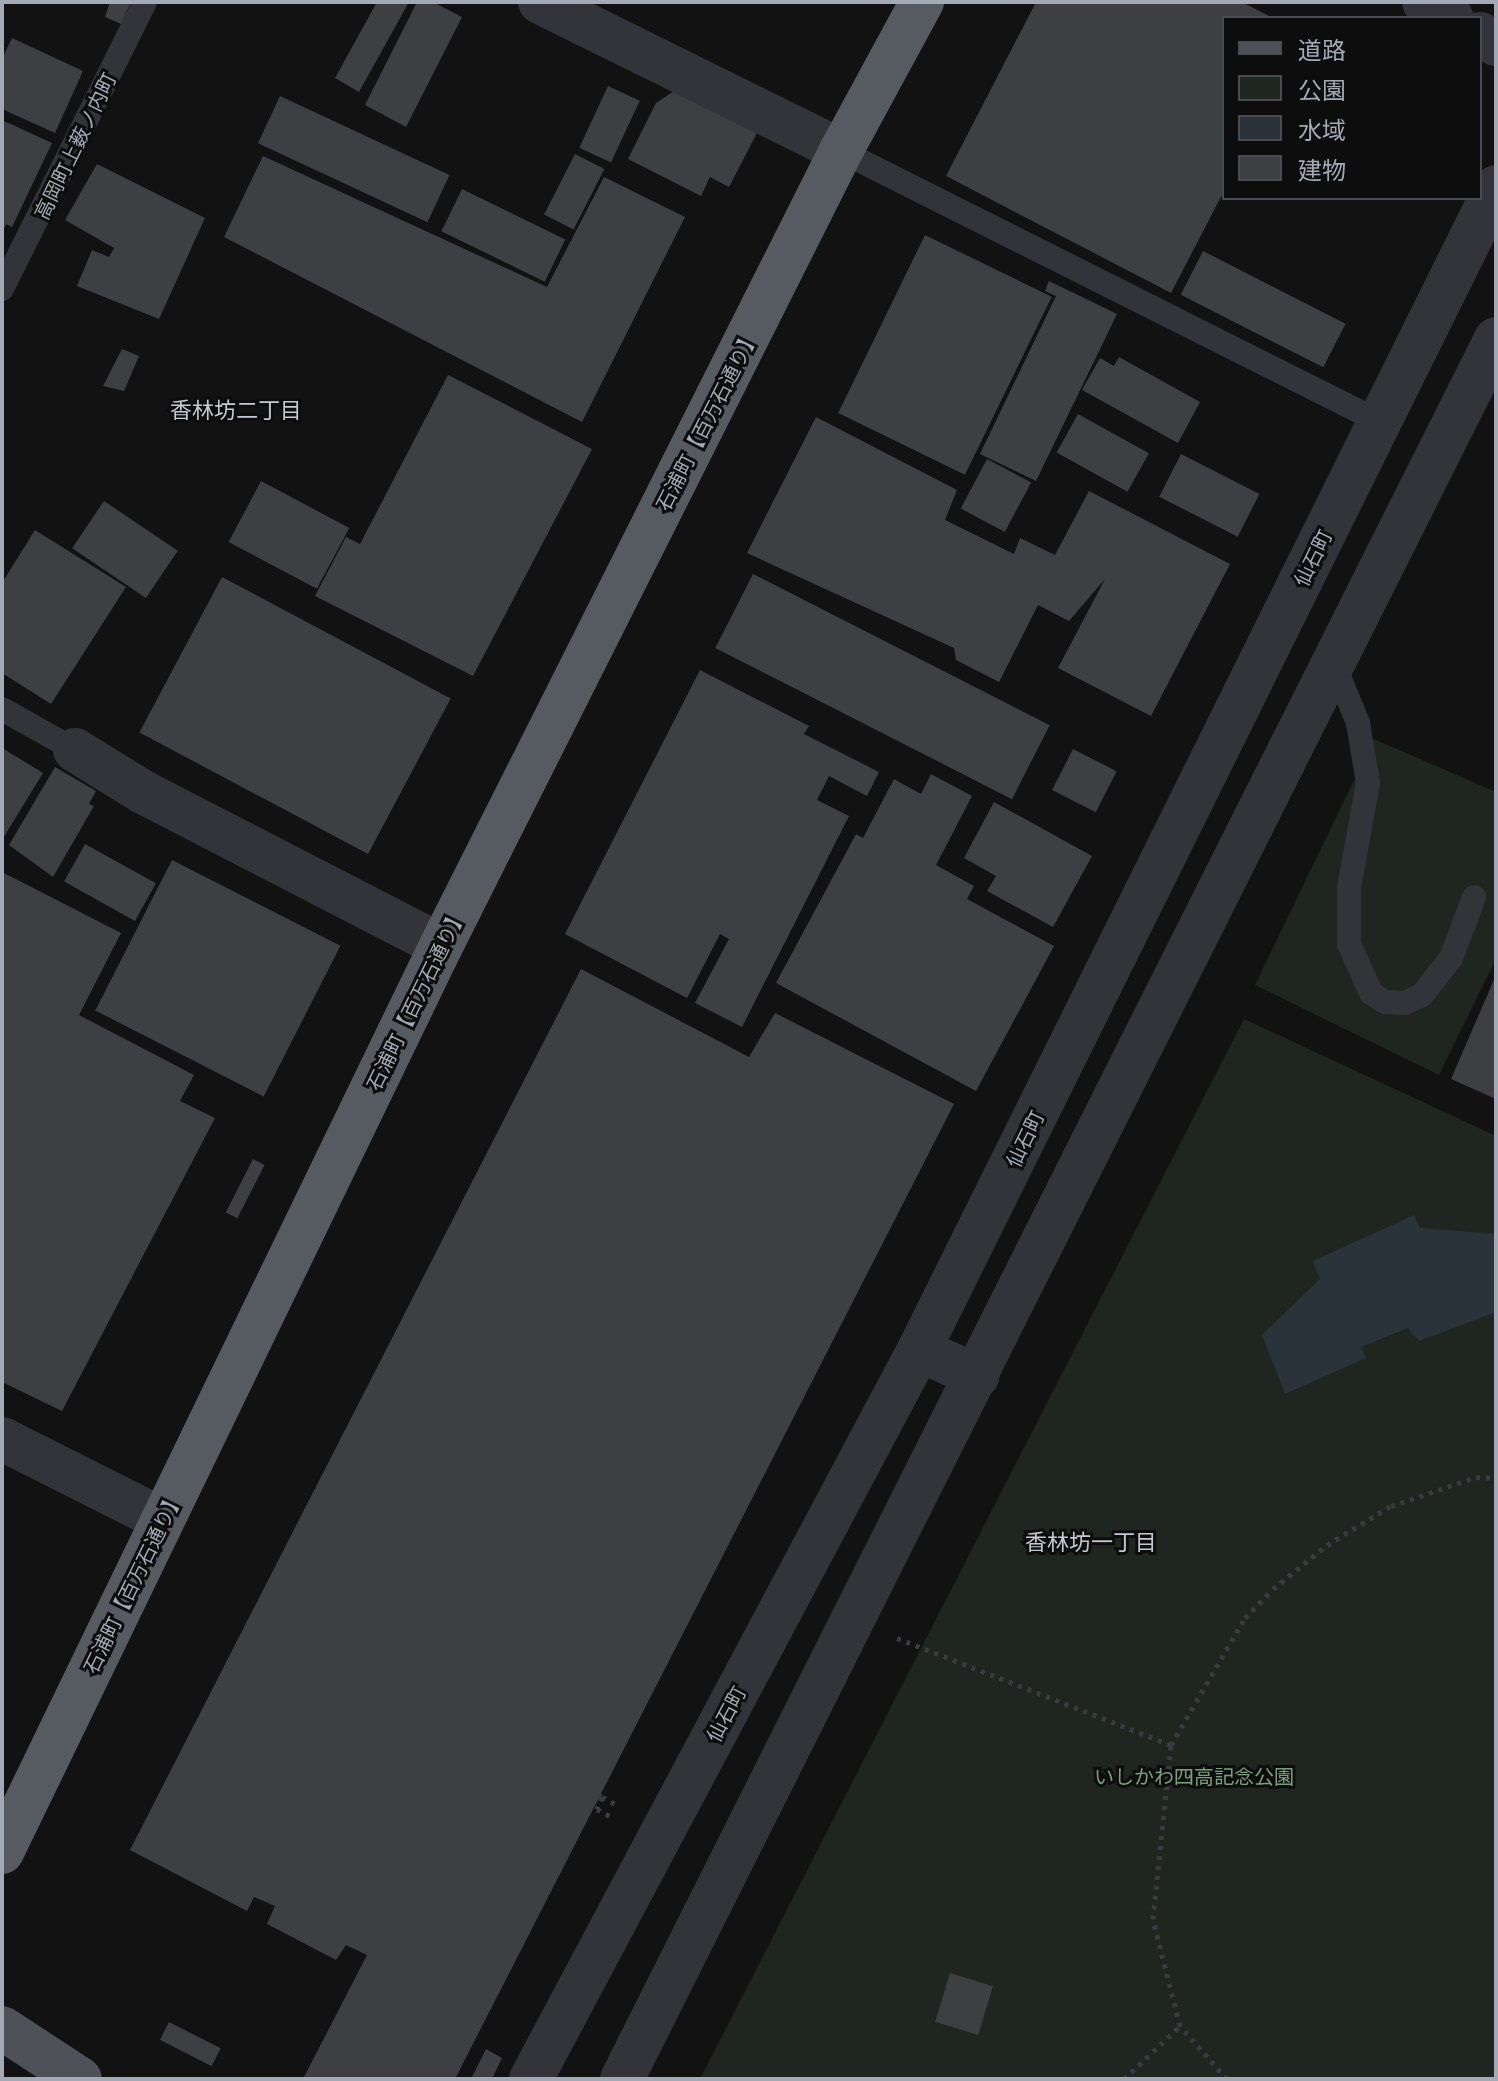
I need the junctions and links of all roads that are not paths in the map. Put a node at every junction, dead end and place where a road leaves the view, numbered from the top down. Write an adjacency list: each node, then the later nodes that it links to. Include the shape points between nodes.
1 (145, 2): 8 (lane, 高岡町上薮ノ内町)
2 (540, 2): 6 (street)
3 (922, 2): 6 (highway, 石浦町【百万石通り】)
4 (1424, 2): 5 (street)
5 (1448, 16)
6 (841, 151): 10 (lane); 17 (highway, 石浦町【百万石通り】)
7 (1496, 187): 10 (street, 仙石町)
8 (2, 289)
9 (1496, 339): 11 (street)
10 (1380, 422): 14 (street, 仙石町)
11 (1333, 662): 15 (street); 16 (lane, via 1358,723 1368,783 1349,888 1349,944 1371,993 1385,1002 1405,1003 1422,995 1451,958)
12 (2, 709): 13 (lane)
13 (75, 750): 17 (street, via 143,792)
14 (1214, 757): 15 (street); 18 (street, 仙石町)
15 (1271, 784): 19 (street)
16 (1474, 897)
17 (441, 946): 21 (highway, 石浦町【百万石通り】)
18 (919, 1350): 19 (street); 25 (street, 仙石町)
19 (977, 1376): 26 (street)
20 (2, 1439): 21 (street)
21 (163, 1520): 22 (highway, 石浦町【百万石通り】)
22 (2, 1852)
23 (2, 2028): 24 (main road)
24 (80, 2079)
25 (531, 2079)
26 (622, 2079)

